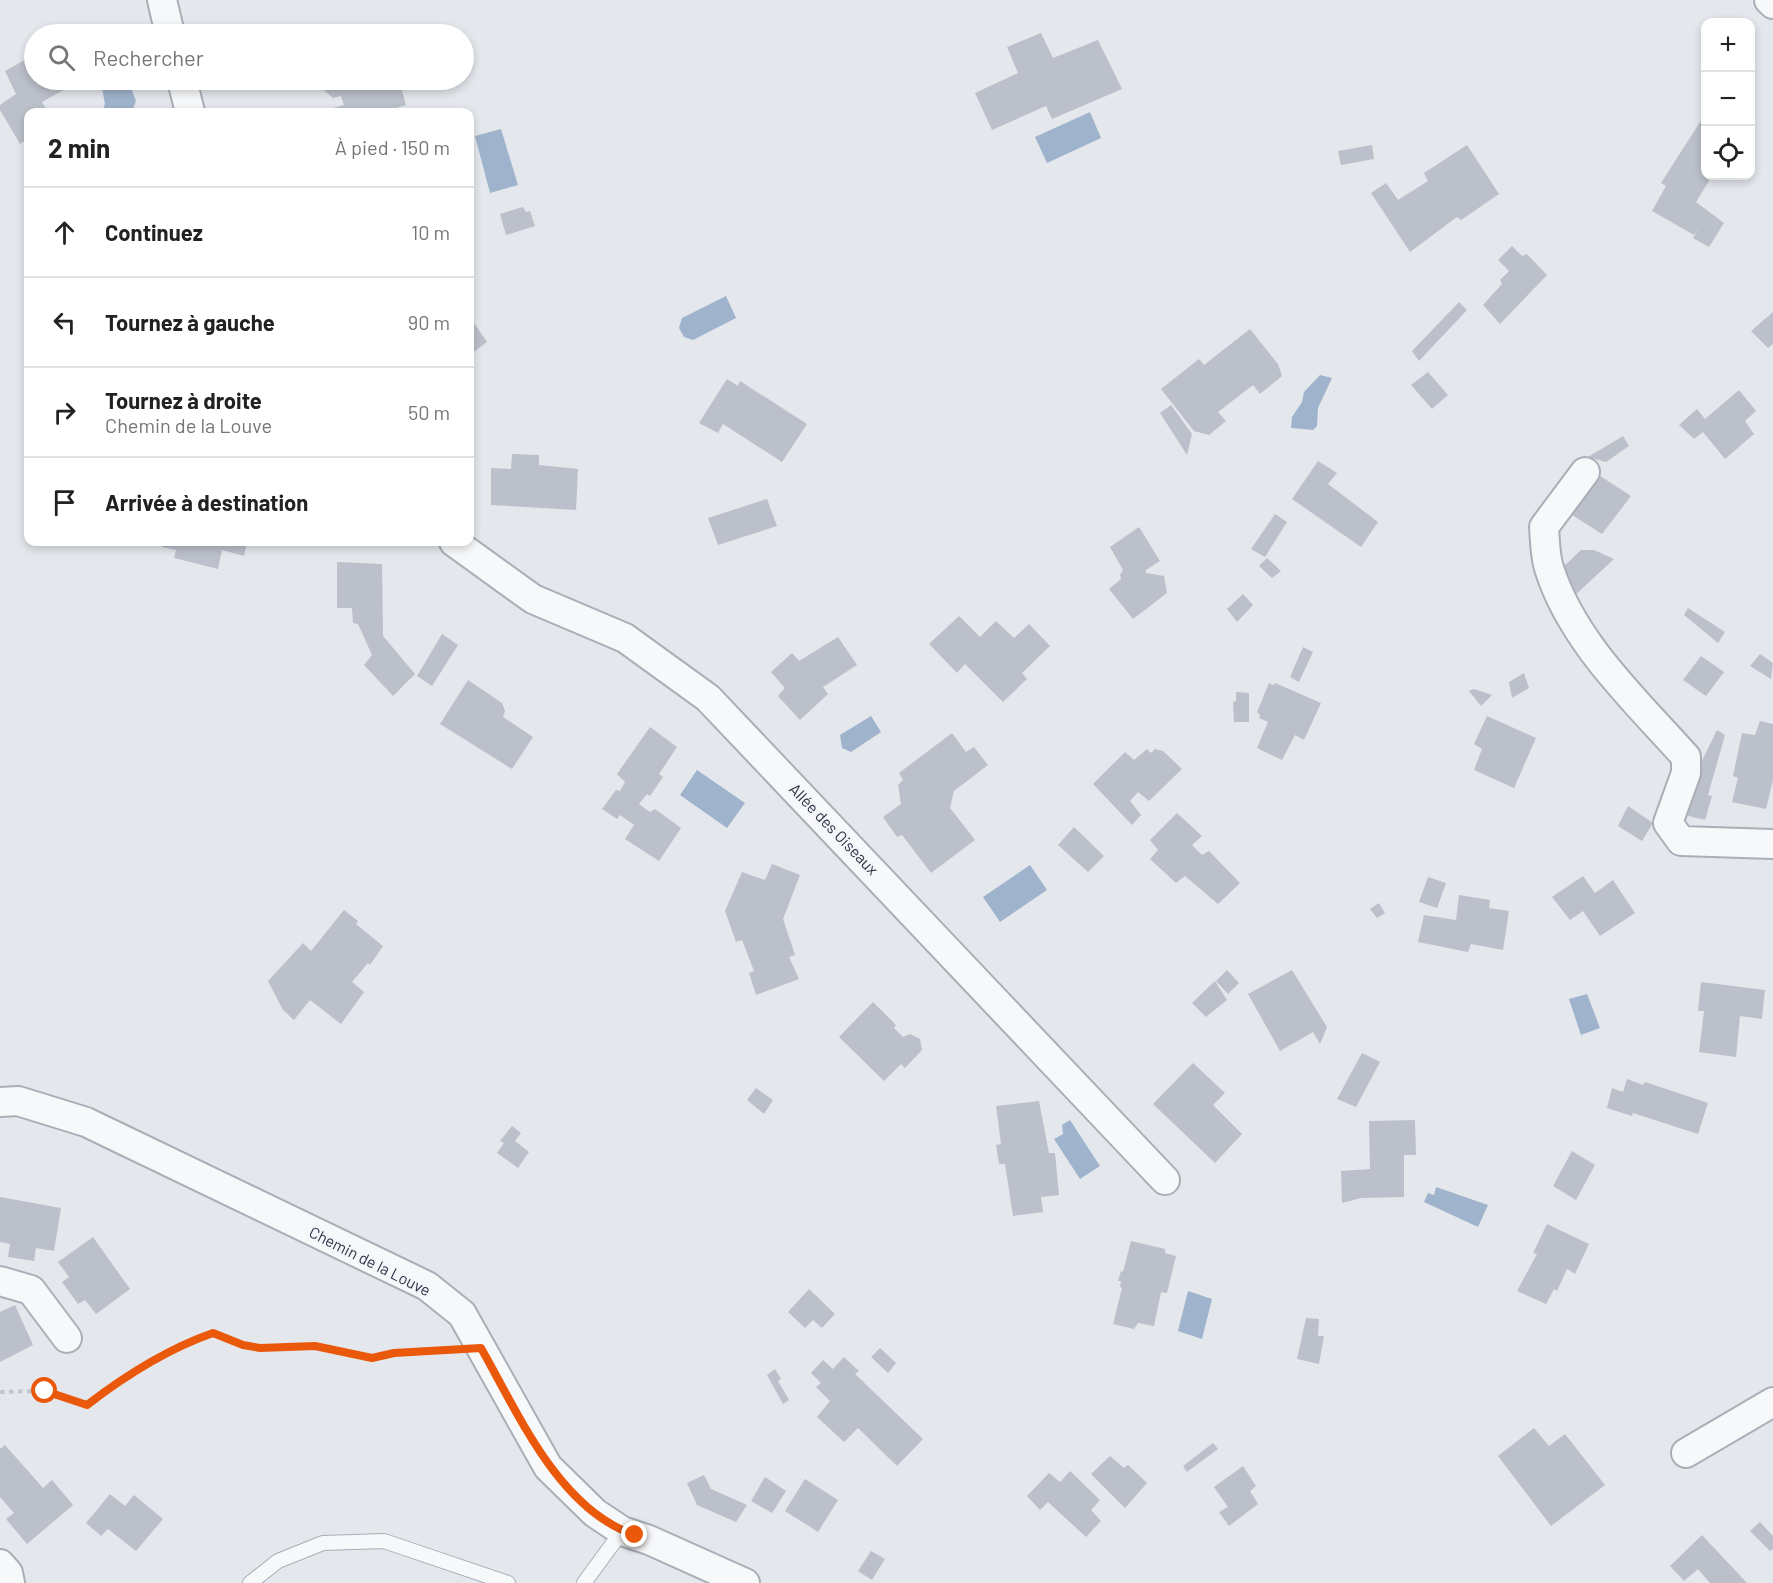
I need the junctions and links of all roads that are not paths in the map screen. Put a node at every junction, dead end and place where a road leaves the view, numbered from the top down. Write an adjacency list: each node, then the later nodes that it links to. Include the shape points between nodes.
1 (162, 0): 4 (street)
2 (1769, 0): 3 (street)
3 (1773, 4)
4 (168, 24)
5 (184, 90): 6 (street)
6 (189, 108)
7 (1585, 472): 9 (street, via 1544,527 1549,568 1575,623 1595,651 1686,757 1686,773 1668,823 1682,841)
8 (460, 546): 11 (street, Allée des Oiseaux, via 533,599 625,638 708,698)
9 (1773, 844)
10 (0, 1102): 16 (street, Chemin de la Louve, via 18,1101 86,1122 427,1286 462,1314 548,1467 595,1513)
11 (1165, 1180)
12 (0, 1281): 13 (street, via 31,1290)
13 (67, 1338)
14 (1773, 1402): 15 (street)
15 (1686, 1453)
16 (622, 1531): 21 (lane); 22 (street, Chemin de la Louve)
17 (0, 1564): 18 (street)
18 (10, 1583)
19 (250, 1583): 20 (lane, via 278,1561 323,1543 384,1541)
20 (508, 1583)
21 (584, 1583)
22 (745, 1583)

